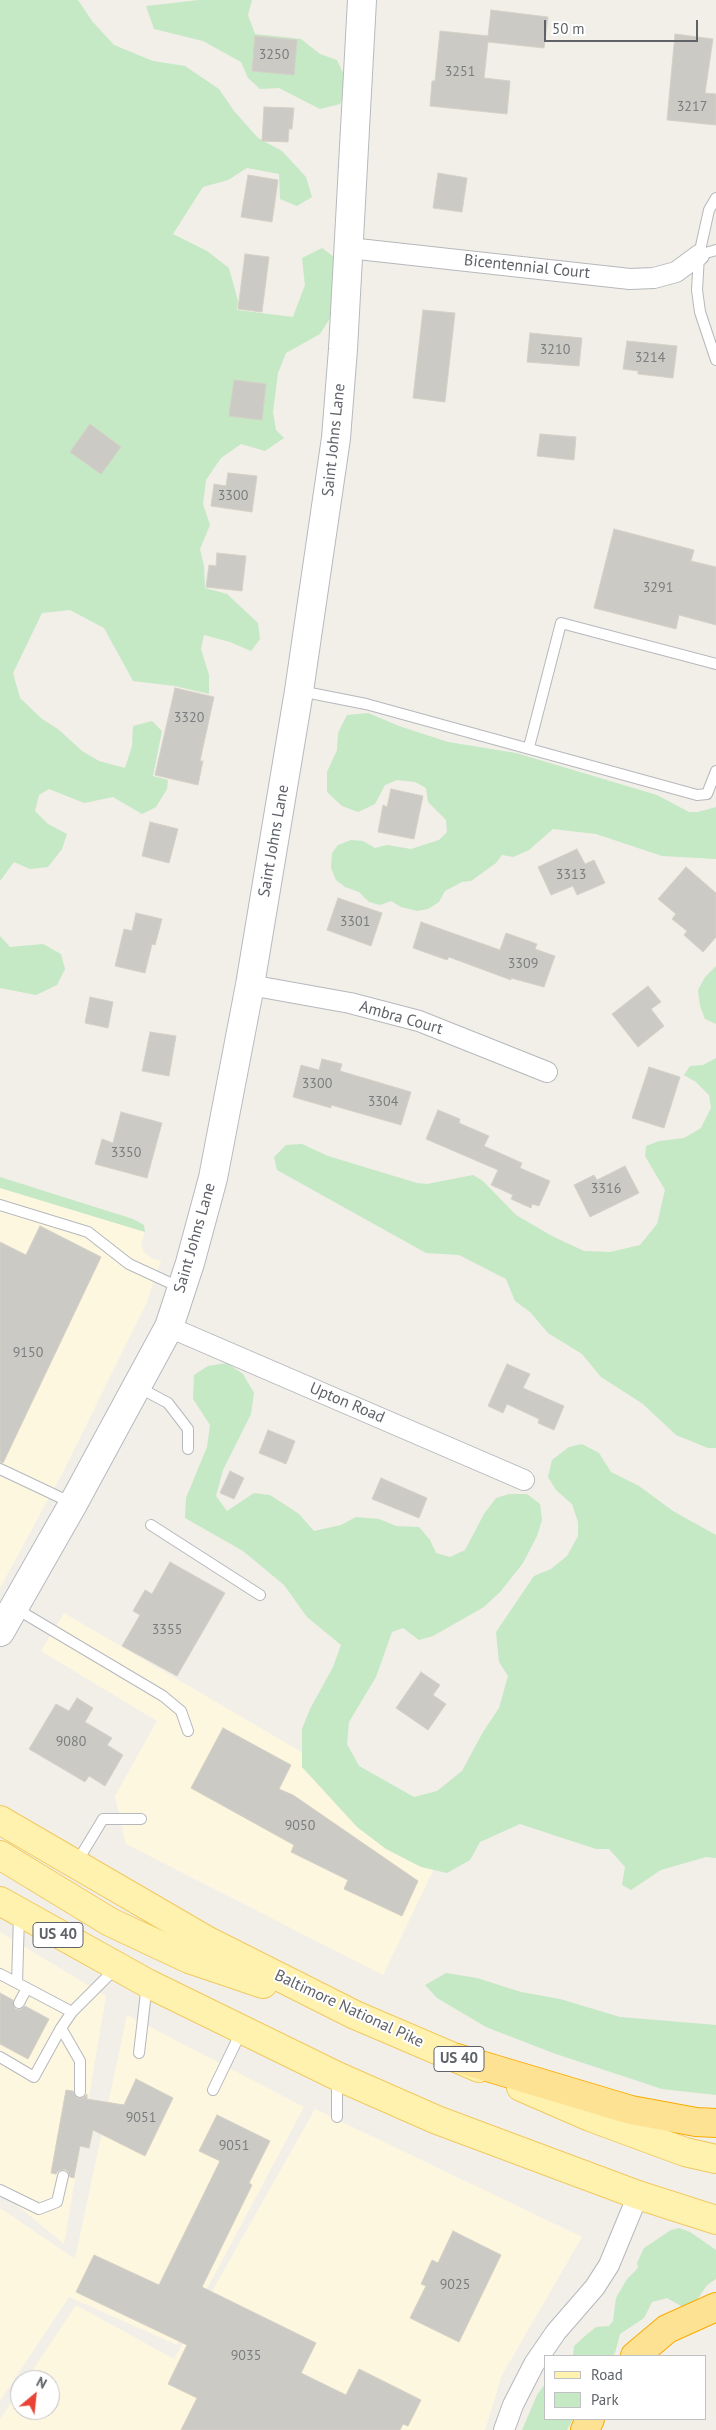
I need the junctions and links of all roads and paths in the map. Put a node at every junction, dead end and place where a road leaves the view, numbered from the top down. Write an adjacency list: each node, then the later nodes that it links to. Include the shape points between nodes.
1 (362, 0): 3 (street, Saint Johns Lane)
2 (716, 198): 4 (lane, via 709,210)
3 (349, 248): 4 (street, Bicentennial Court, via 630,278 654,278 676,272); 7 (street, Saint Johns Lane, via 336,438)
4 (707, 252): 5 (lane, via 697,290 700,312)
5 (716, 360)
6 (716, 664): 8 (lane, via 562,623)
7 (299, 691): 8 (lane, via 366,704); 10 (street, Saint Johns Lane)
8 (529, 747): 9 (lane, via 696,795 707,794)
9 (716, 771)
10 (250, 985): 11 (street, Ambra Court, via 350,1003 419,1021); 13 (street, Saint Johns Lane, via 212,1178)
11 (546, 1072)
12 (0, 1205): 13 (lane, via 88,1232 129,1264)
13 (182, 1289): 14 (street, Saint Johns Lane)
14 (169, 1326): 15 (street, Saint Johns Lane); 18 (street, Upton Road)
15 (137, 1386): 16 (lane, via 168,1402 188,1429); 19 (street, Saint Johns Lane)
16 (188, 1449)
17 (0, 1469): 19 (lane)
18 (524, 1480)
19 (73, 1504): 22 (street, Saint Johns Lane)
20 (151, 1525): 21 (lane)
21 (260, 1595)
22 (15, 1599): 23 (street, Saint Johns Lane); 24 (lane, via 163,1696 181,1710)
23 (0, 1632)
24 (188, 1731)
25 (141, 1819): 28 (lane, via 103,1819)
26 (0, 1820): 28 (main road, Baltimore National Pike / US 40)
27 (0, 1855): 37 (main road, via 110,1922 189,1959)
28 (75, 1865): 37 (main road, Baltimore National Pike / US 40, via 180,1926)
29 (9, 1907): 30 (main road, US 40); 32 (lane)
30 (116, 1968): 33 (main road, US 40); 36 (lane)
31 (0, 1974): 32 (lane)
32 (17, 1983): 34 (lane)
33 (148, 1983): 39 (main road, US 40); 40 (lane)
34 (27, 1988): 35 (lane); 36 (lane)
35 (19, 2003)
36 (72, 2012): 38 (lane)
37 (355, 2015): 42 (main road, Baltimore National Pike / US 40)
38 (61, 2028): 41 (lane, via 34,2077); 45 (lane, via 80,2061)
39 (242, 2030): 43 (main road, US 40); 44 (lane)
40 (139, 2053)
41 (0, 2057)
42 (457, 2058): 47 (highway, via 631,2110); 48 (main road, Baltimore National Pike / US 40, via 590,2117 686,2152)
43 (337, 2076): 46 (lane); 51 (main road, US 40, via 437,2120)
44 (213, 2090)
45 (80, 2092)
46 (337, 2117)
47 (716, 2123)
48 (716, 2159)
49 (64, 2176): 50 (lane, via 57,2202 39,2209)
50 (0, 2190)
51 (638, 2195): 52 (main road, US 40); 55 (street, via 609,2265 534,2364)
52 (716, 2220)
53 (716, 2307): 54 (highway, via 667,2330)
54 (636, 2355)
55 (504, 2430)

